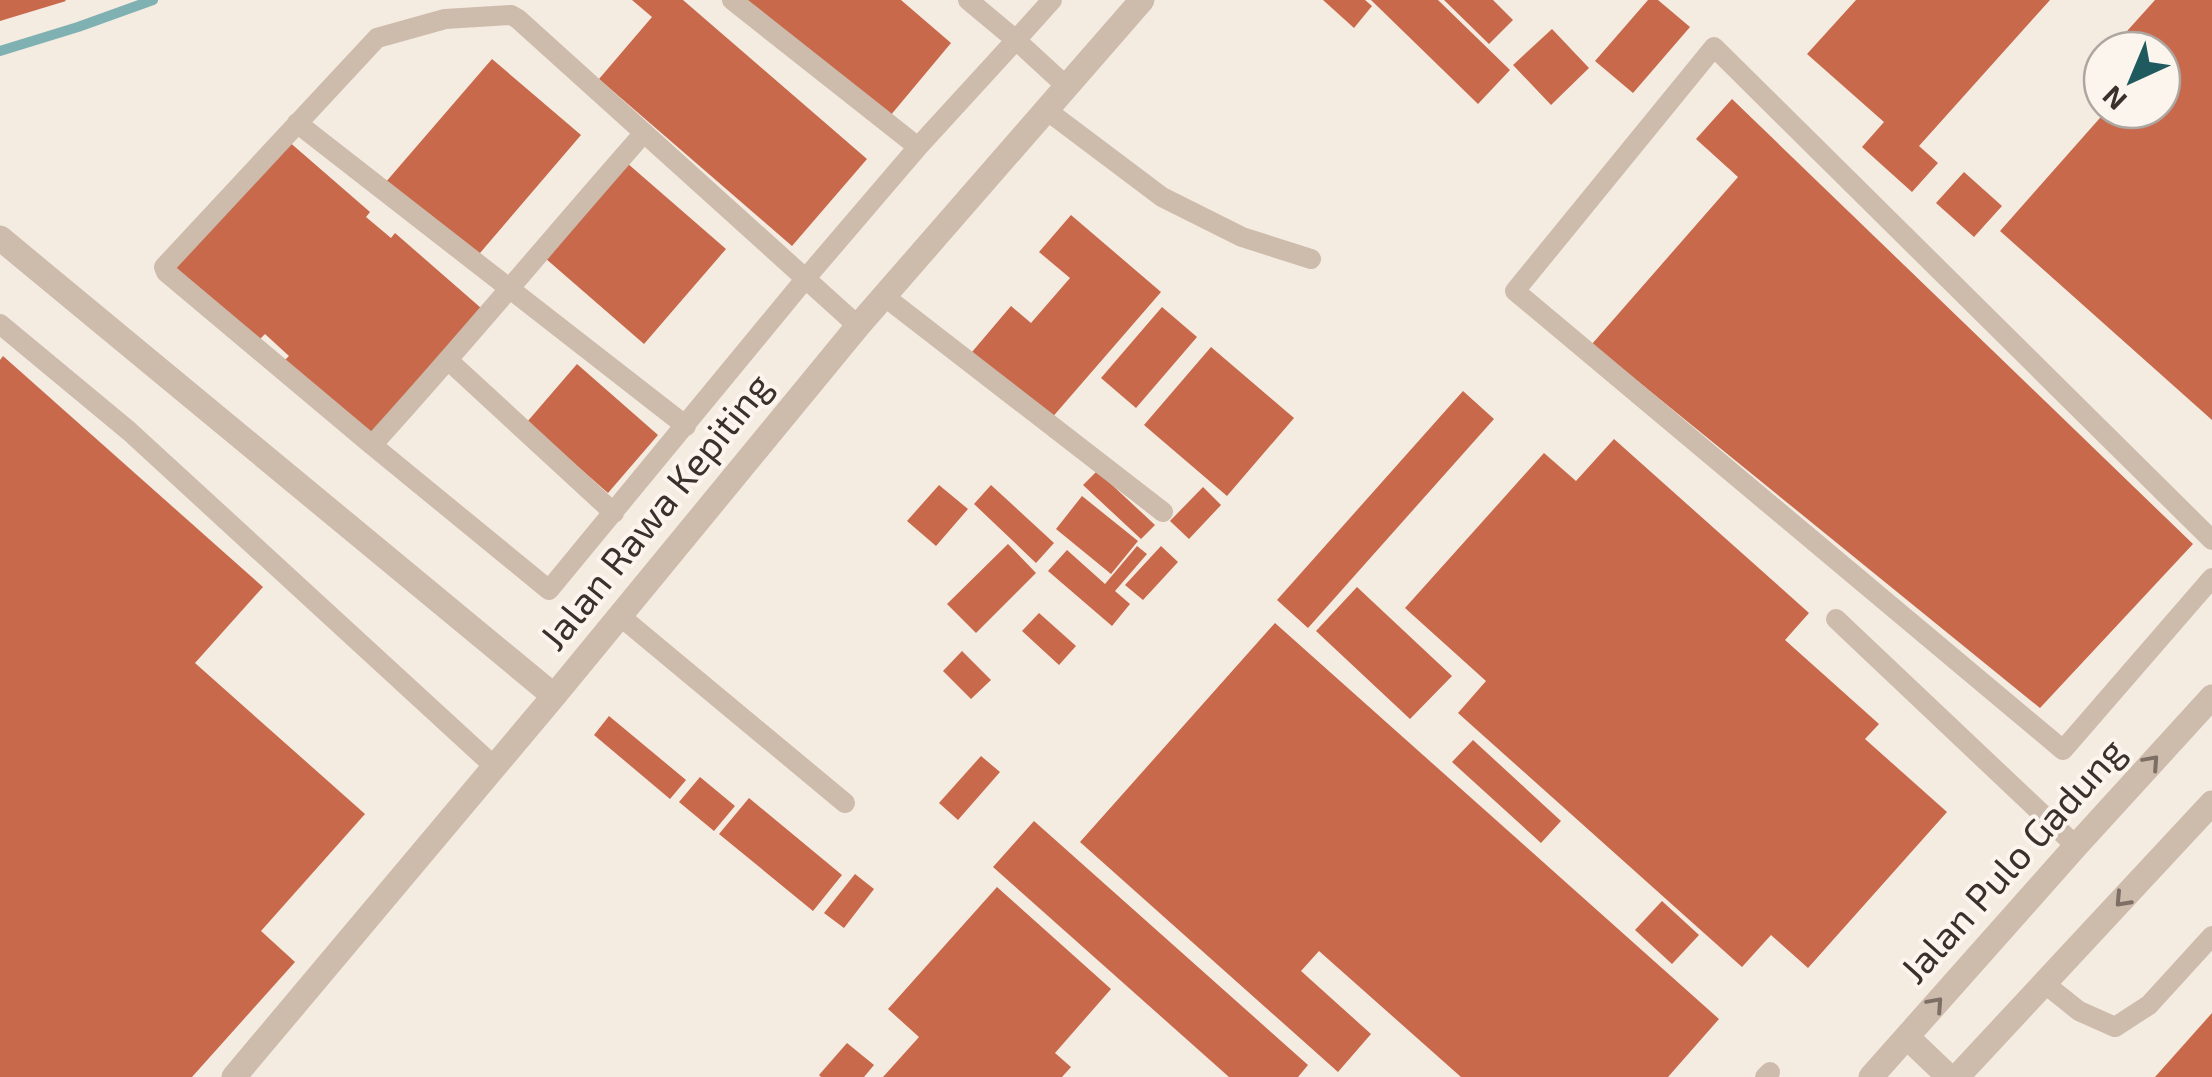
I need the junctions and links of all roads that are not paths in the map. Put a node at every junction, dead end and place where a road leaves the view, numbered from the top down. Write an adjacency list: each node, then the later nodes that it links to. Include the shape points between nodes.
1 (732, 0): 10 (lane)
2 (968, 0): 5 (lane)
3 (1052, 0): 5 (lane)
4 (1142, 0): 6 (street, Jalan Rawa Kepiting)
5 (1016, 40): 6 (lane); 10 (lane)
6 (1066, 86): 7 (street, Jalan Rawa Kepiting)
7 (1046, 109): 12 (lane, via 1162,197 1242,237); 15 (street, Jalan Rawa Kepiting)
8 (296, 123): 9 (lane, via 377,38 445,19 511,15); 14 (lane); 20 (lane, via 164,266)
9 (643, 134): 13 (lane); 14 (lane)
10 (918, 147): 13 (lane)
11 (0, 238): 27 (street)
12 (1311, 259)
13 (806, 278): 17 (lane); 19 (lane)
14 (508, 288): 18 (lane); 19 (lane)
15 (884, 296): 17 (street, Jalan Rawa Kepiting); 21 (lane)
16 (0, 324): 29 (lane, via 129,432)
17 (858, 326): 25 (street, Jalan Rawa Kepiting)
18 (449, 361): 20 (lane); 22 (lane)
19 (686, 426): 22 (lane)
20 (372, 444): 22 (lane, via 549,590)
21 (1162, 512)
22 (614, 513)
23 (2212, 540): 24 (lane, via 1714,46 1515,291 2062,750)
24 (2212, 578)
25 (620, 616): 27 (street, Jalan Rawa Kepiting); 31 (lane)
26 (1836, 619): 32 (lane)
27 (554, 696): 29 (street, Jalan Rawa Kepiting)
28 (2212, 697): 32 (street, Jalan Pulo Gadung, one-way to 28)
29 (494, 766): 36 (street, Jalan Rawa Kepiting)
30 (2212, 803): 34 (street, one-way to 34)
31 (845, 804)
32 (2076, 846): 35 (street, Jalan Pulo Gadung, one-way to 32)
33 (2212, 936): 34 (lane, via 2149,1005 2116,1027 2079,1011)
34 (2044, 983): 39 (street)
35 (1906, 1037): 37 (street, Jalan Pulo Gadung); 38 (street)
36 (234, 1077)
37 (1871, 1077)
38 (1950, 1077)
39 (1958, 1077)

